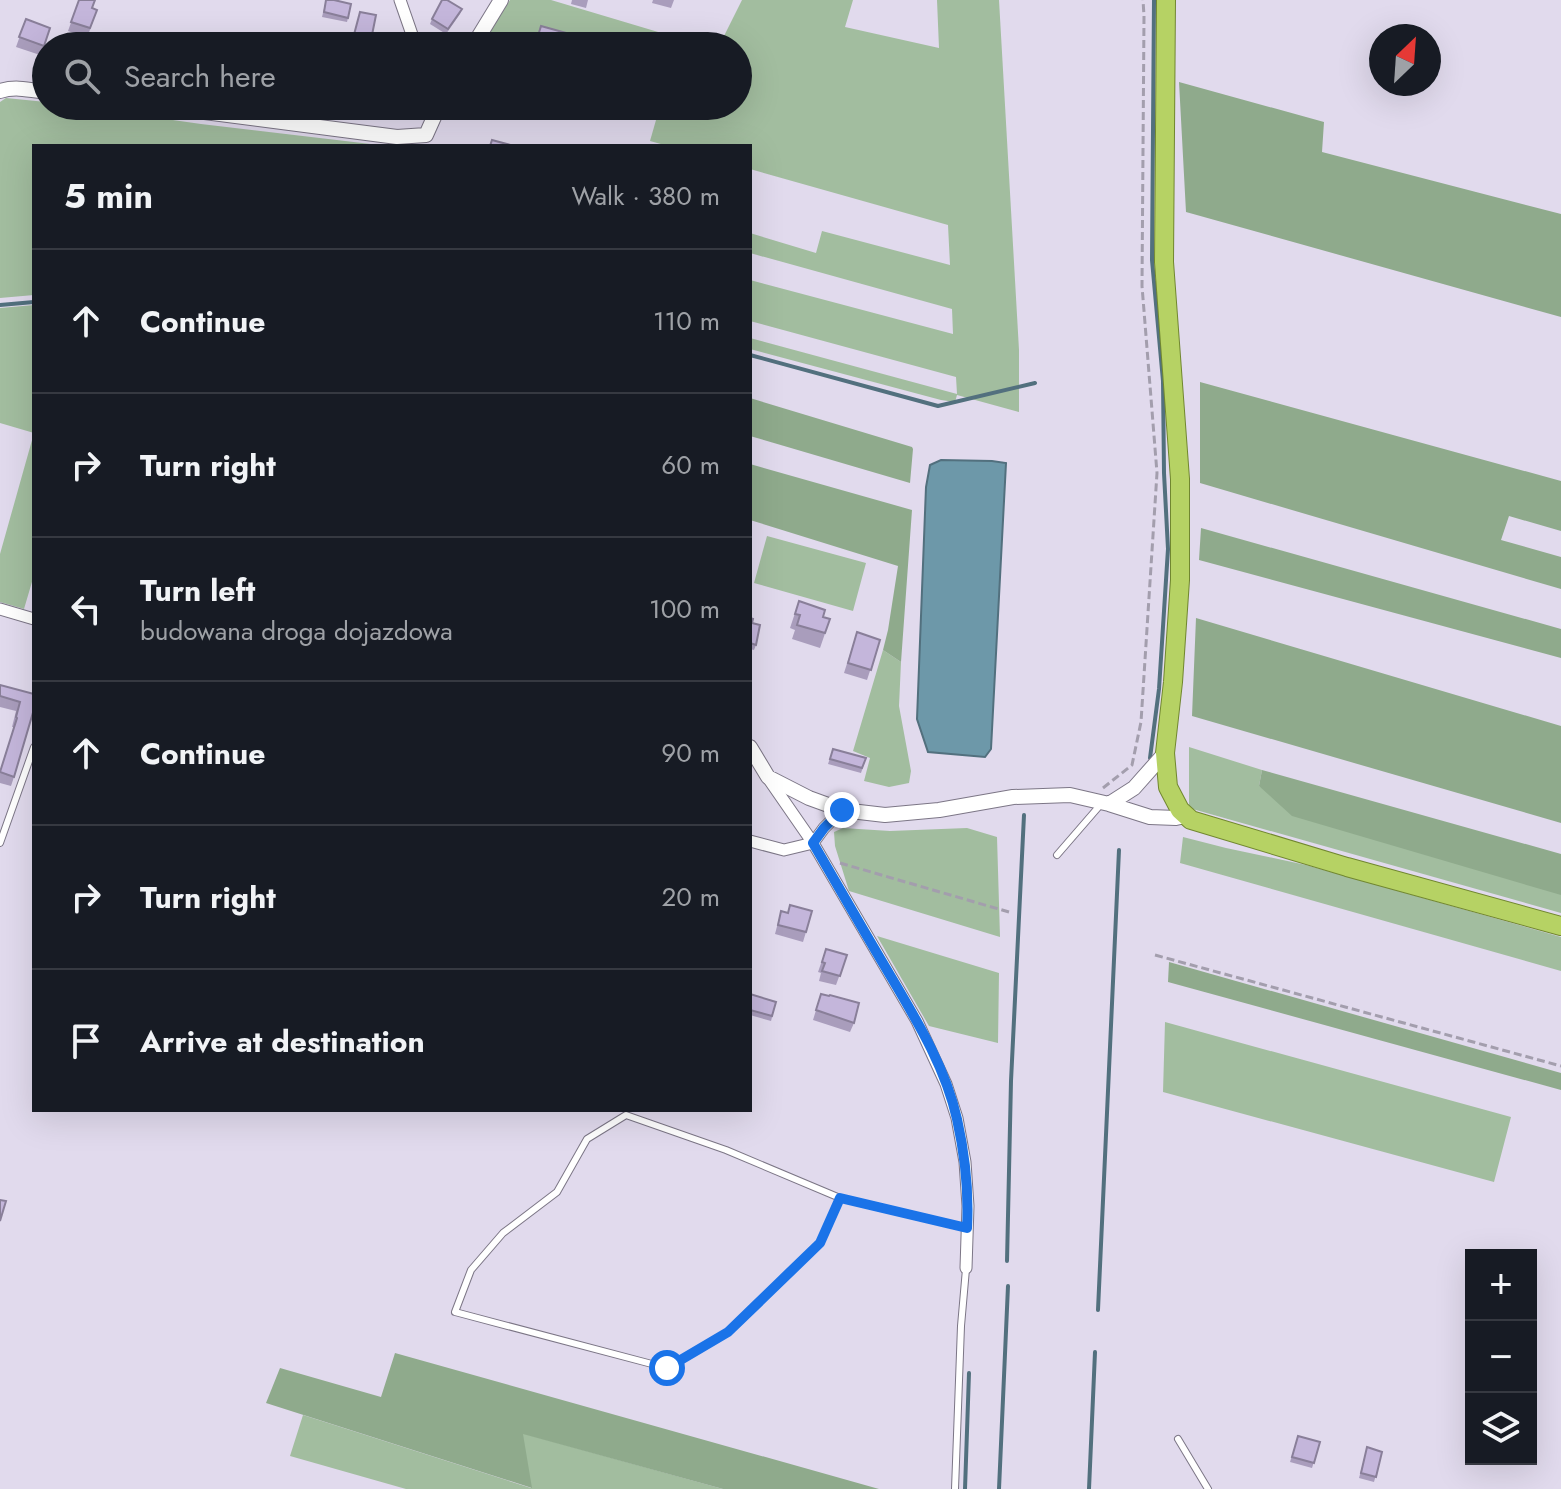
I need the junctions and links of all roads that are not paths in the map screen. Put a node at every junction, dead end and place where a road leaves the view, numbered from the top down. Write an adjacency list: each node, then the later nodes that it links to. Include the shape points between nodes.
1 (400, 0): 4 (street)
2 (501, 0): 5 (street)
3 (1166, 0): 15 (highway, via 1164,262 1180,479 1180,580)
4 (411, 32)
5 (482, 32)
6 (32, 90): 7 (street)
7 (0, 91)
8 (266, 120): 10 (street)
9 (435, 120): 10 (street)
10 (430, 141)
11 (0, 609): 12 (street)
12 (32, 618)
13 (752, 750): 16 (street)
14 (32, 753): 21 (lane)
15 (1165, 753): 17 (street, via 1134,788); 19 (highway, via 1168,787)
16 (768, 777): 18 (street); 22 (street)
17 (1105, 803): 18 (street, via 1070,795 1013,797 885,815); 19 (street, via 1150,817); 23 (lane)
18 (842, 810): 22 (street)
19 (1185, 816): 24 (highway)
20 (752, 842): 22 (street, via 784,850)
21 (0, 843)
22 (813, 843): 26 (street, via 917,1021 946,1084 965,1162)
23 (1057, 855)
24 (1561, 926)
25 (840, 1198): 25 (lane, via 626,1115 587,1139 557,1192 503,1233 471,1270 455,1312 667,1368 728,1332 820,1243); 26 (lane)
26 (967, 1228): 27 (street)
27 (966, 1268): 29 (lane)
28 (1178, 1439): 30 (lane)
29 (955, 1489)
30 (1208, 1489)

